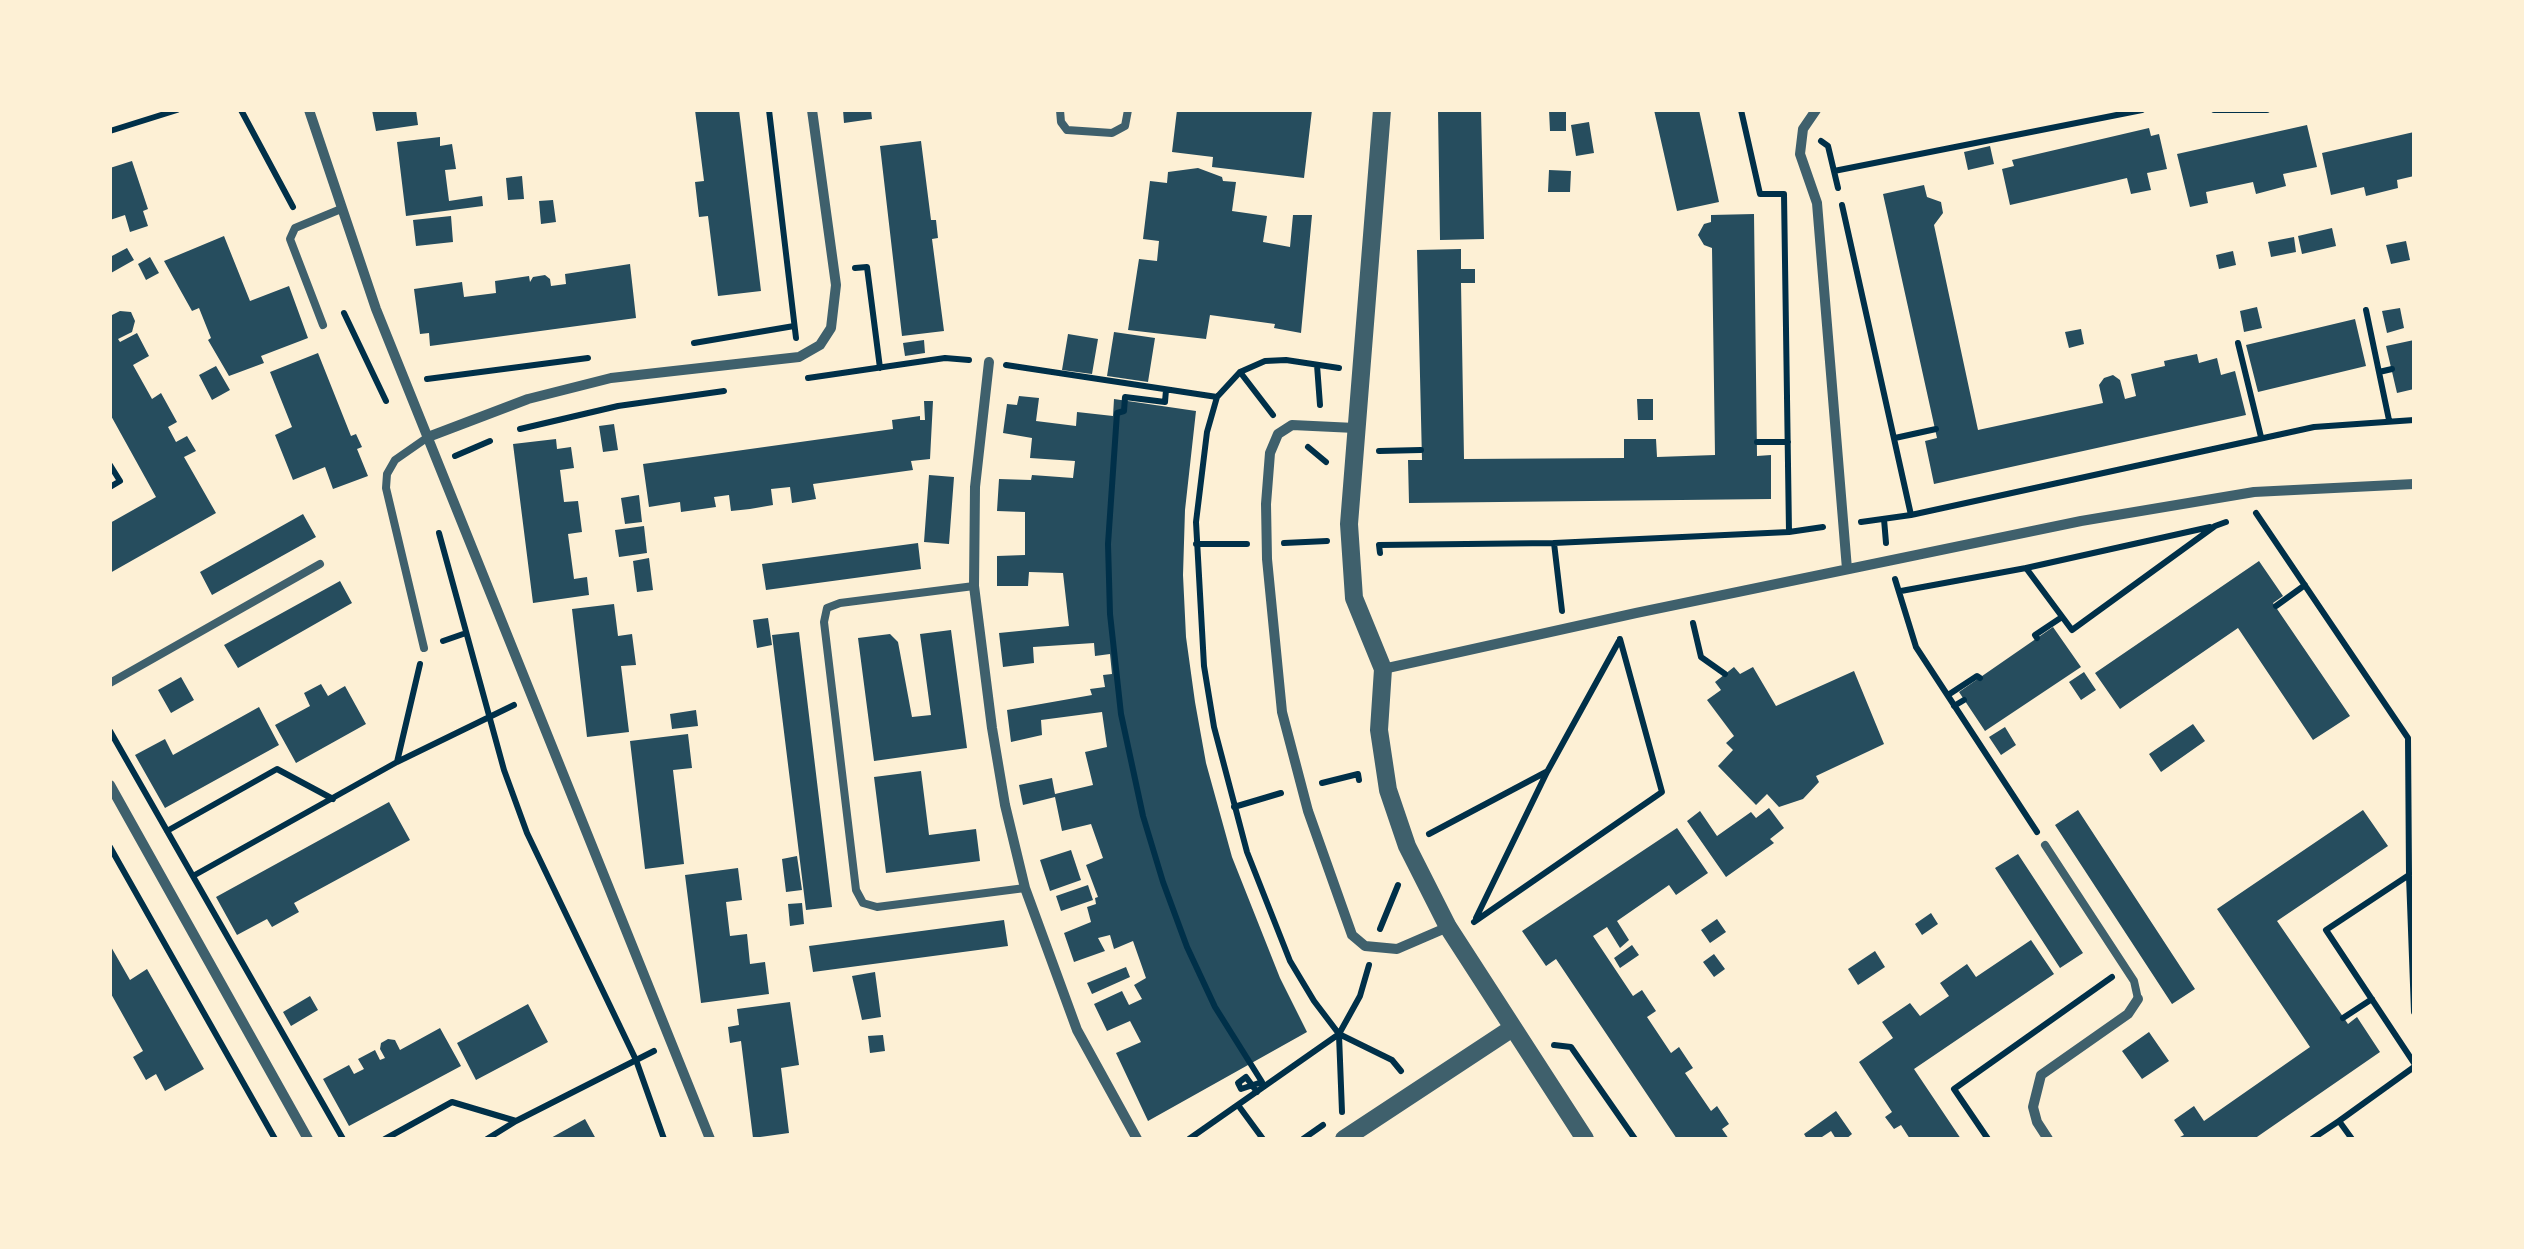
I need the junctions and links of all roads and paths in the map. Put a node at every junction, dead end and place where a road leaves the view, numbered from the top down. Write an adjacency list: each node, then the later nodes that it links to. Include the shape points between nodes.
1 (177, 110): 14 (path)
2 (309, 110): 16 (street)
3 (769, 110): 23 (path)
4 (812, 110): 23 (street, via 836,308 820,345)
5 (1060, 110): 6 (lane, via 1067,130 1112,133 1126,126)
6 (1128, 110)
7 (1382, 110): 28 (street)
8 (1740, 110): 43 (path, via 1760,194 1784,194)
9 (1816, 110): 13 (street)
10 (2142, 110): 15 (path)
11 (2214, 110): 12 (path)
12 (2266, 110)
13 (1803, 129): 15 (path, via 1828,146); 57 (street, via 1800,154 1817,203)
14 (110, 131)
15 (1834, 171): 41 (path)
16 (340, 209): 19 (lane, via 295,228 290,238); 39 (street)
17 (851, 248): 26 (path, via 854,268 867,267)
18 (2366, 310): 20 (path)
19 (323, 325)
20 (2372, 339): 22 (path); 29 (path)
21 (2238, 343): 40 (path)
22 (2360, 343)
23 (799, 356): 39 (street, via 611,378 528,399)
24 (989, 362): 68 (street, via 975,486)
25 (1317, 364): 28 (path); 34 (path); 109 (path, via 1265,361 1240,372 1217,397 1198,481 1196,554 1214,726 1247,852 1290,961)
26 (880, 368)
27 (2392, 369): 29 (path)
28 (1360, 371): 35 (street)
29 (2379, 372): 32 (path)
30 (730, 390): 37 (path, via 618,406)
31 (1166, 390): 114 (path, via 1164,402 1125,396 1124,411 1117,413 1108,544 1126,746 1187,947 1262,1082 1241,1089 1238,1084 1246,1077)
32 (2390, 420): 33 (path); 40 (path)
33 (2414, 420)
34 (1322, 426): 35 (street); 48 (path); 102 (street, via 1284,428 1270,453 1267,559 1282,712 1352,935 1365,946 1397,949)
35 (1354, 428): 45 (street)
36 (1936, 430): 41 (path)
37 (514, 432)
38 (500, 436): 46 (path)
39 (428, 437): 46 (street); 80 (lane, via 395,460 386,488)
40 (2261, 437): 53 (path)
41 (1895, 438): 53 (path)
42 (1757, 442): 43 (path)
43 (1788, 442): 59 (path)
44 (1422, 450): 45 (path)
45 (1352, 452): 81 (street, via 1354,598)
46 (438, 464): 86 (street)
47 (110, 465): 50 (path, via 120,482)
48 (1326, 482)
49 (2414, 484): 51 (street)
50 (110, 487)
51 (2254, 492): 52 (path); 63 (street)
52 (2256, 512): 58 (path); 67 (path)
53 (1910, 515): 54 (path)
54 (1884, 519): 57 (path); 63 (path)
55 (1326, 521): 60 (path)
56 (436, 522): 76 (path)
57 (1845, 524): 59 (path); 66 (street)
58 (2216, 526): 65 (path); 74 (path, via 2072,630)
59 (1790, 532): 61 (path)
60 (1327, 541)
61 (1554, 543): 62 (path, via 1379,545); 75 (path)
62 (1380, 562)
63 (1888, 562): 66 (street); 69 (path)
64 (320, 564): 84 (lane)
65 (2026, 568): 69 (path); 73 (path)
66 (1847, 569): 70 (street)
67 (2305, 585): 71 (path); 99 (path, via 2408,738)
68 (974, 586): 101 (street, via 1005,805); 101 (lane, via 827,608 856,890 863,903 877,907)
69 (1900, 591): 85 (path, via 1916,647)
70 (1688, 602): 72 (street); 82 (path, via 1701,657)
71 (2276, 606)
72 (1634, 613): 75 (street); 78 (path)
73 (2062, 617): 74 (path); 79 (path)
74 (2068, 626): 77 (path)
75 (1564, 631): 81 (street)
76 (466, 633): 80 (path); 89 (path)
77 (2058, 634)
78 (1620, 638): 92 (path); 92 (path, via 1662,792 1474,922)
79 (2037, 638)
80 (424, 648): 91 (path)
81 (1383, 669): 97 (street, via 1379,730 1388,790)
82 (1725, 674)
83 (1980, 678): 85 (path)
84 (110, 683)
85 (1948, 696): 88 (path)
86 (532, 697): 89 (path); 110 (street)
87 (1964, 700): 88 (path)
88 (1954, 706): 96 (path)
89 (491, 715): 91 (path); 111 (path, via 527,833)
90 (110, 731): 95 (path)
91 (397, 762): 94 (path)
92 (1548, 772): 97 (path)
93 (110, 785): 119 (street)
94 (334, 799): 95 (path, via 277,769); 100 (path)
95 (167, 831): 100 (path)
96 (2045, 845): 103 (lane)
97 (1407, 846): 102 (street)
98 (110, 848): 118 (path)
99 (2410, 874): 105 (path, via 2326,930); 106 (path)
100 (193, 876): 120 (path)
101 (1025, 888): 125 (street, via 1077,1030)
102 (1448, 927): 108 (street)
103 (2124, 968): 104 (lane); 131 (path, via 1954,1089)
104 (2138, 999): 132 (street, via 2128,1014 2041,1076 2033,1107)
105 (2372, 1000): 107 (path); 113 (path)
106 (2414, 1012)
107 (2343, 1018)
108 (1511, 1029): 129 (street); 130 (street)
109 (1339, 1034): 112 (path); 114 (path); 128 (path, via 1343,1111)
110 (672, 1042): 111 (path); 124 (street)
111 (636, 1060): 116 (path); 123 (path)
112 (1392, 1060)
113 (2414, 1065): 117 (path)
114 (1256, 1092): 115 (path)
115 (1238, 1104): 126 (path); 127 (path)
116 (516, 1121): 121 (path, via 452,1102); 122 (path)
117 (2340, 1121): 133 (path); 134 (path)
118 (275, 1139)
119 (308, 1139)
120 (343, 1139)
121 (385, 1139)
122 (487, 1139)
123 (664, 1139)
124 (710, 1139)
125 (1137, 1139)
126 (1189, 1139)
127 (1263, 1139)
128 (1303, 1139)
129 (1344, 1139)
130 (1585, 1139)
131 (1988, 1139)
132 (2048, 1139)
133 (2312, 1139)
134 (2352, 1139)

